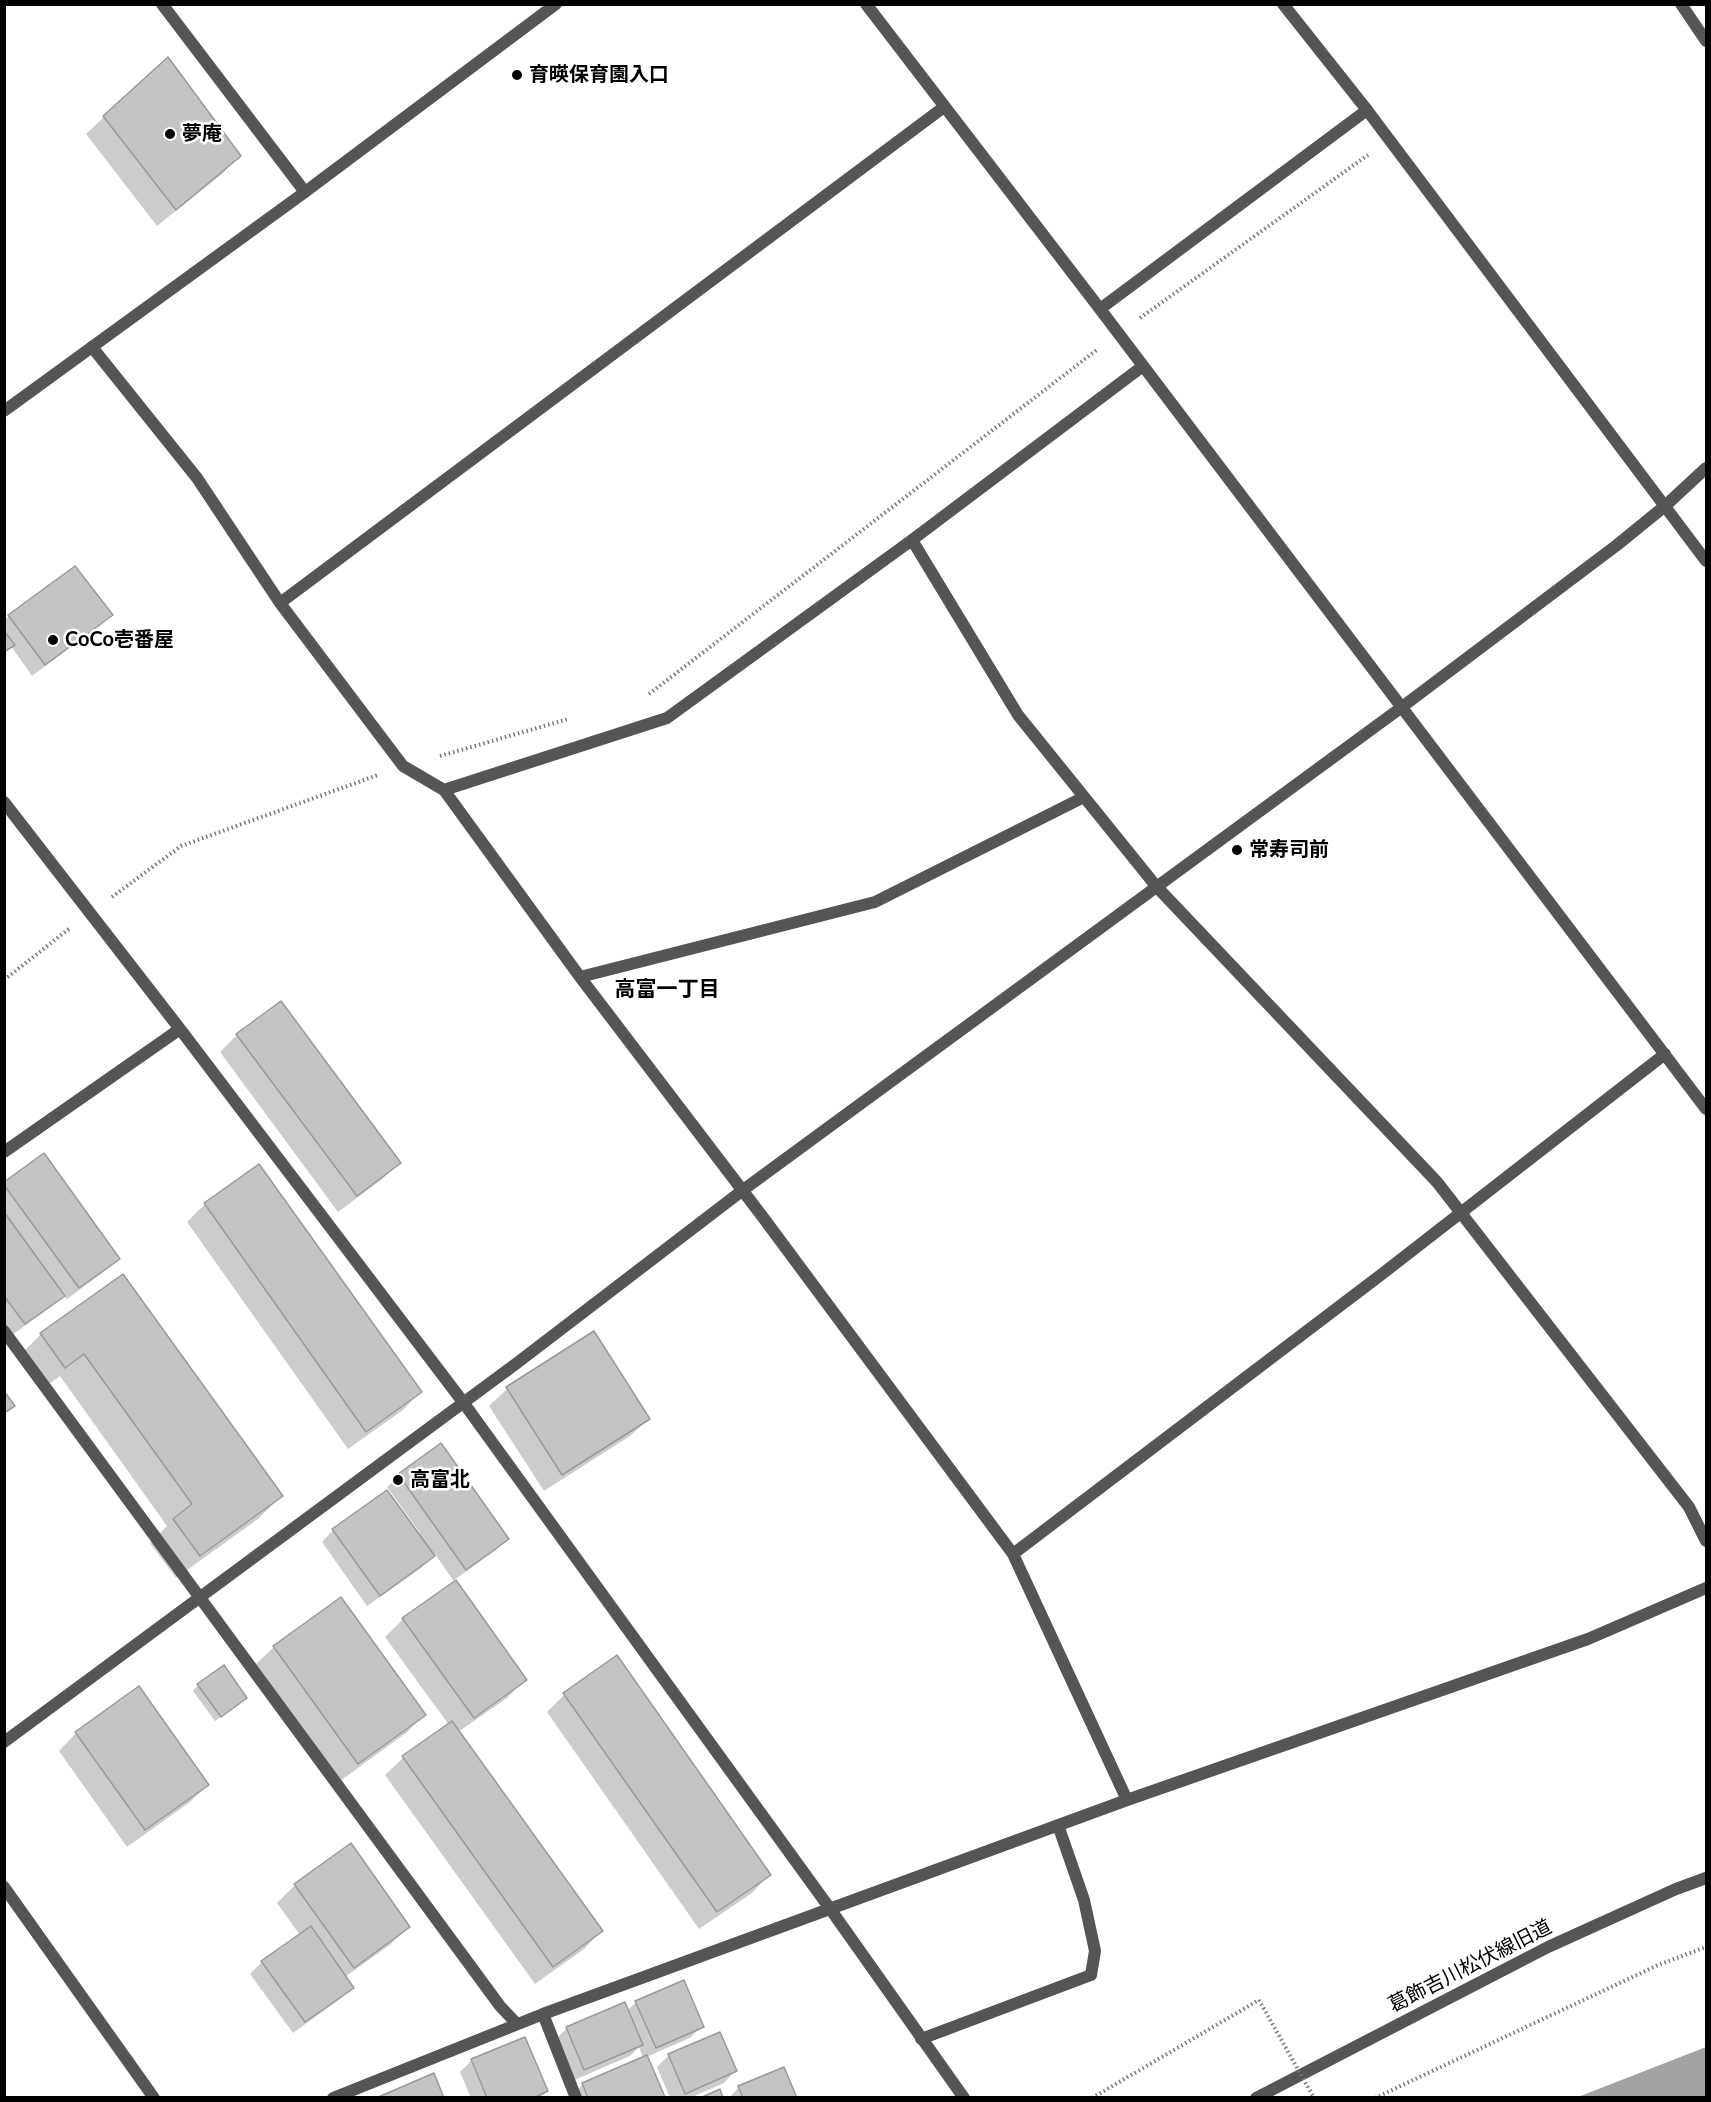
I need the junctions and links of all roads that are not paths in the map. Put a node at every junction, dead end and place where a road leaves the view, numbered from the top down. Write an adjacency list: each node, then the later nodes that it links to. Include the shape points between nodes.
1 (162, 4): 9 (street)
2 (556, 4): 9 (street)
3 (866, 4): 7 (street)
4 (1283, 4): 8 (street)
5 (1681, 4): 6 (street)
6 (1707, 41)
7 (944, 107): 10 (street); 18 (street)
8 (1367, 110): 10 (street); 15 (street)
9 (304, 192): 11 (street)
10 (1100, 309): 12 (street)
11 (92, 347): 13 (street); 18 (street, via 197,478)
12 (1143, 366): 16 (street); 19 (street)
13 (4, 411)
14 (1707, 468): 15 (street)
15 (1665, 507): 17 (street); 19 (street)
16 (912, 540): 20 (street, via 667,718); 21 (street, via 1018,715)
17 (1707, 561)
18 (280, 603): 20 (street, via 404,766)
19 (1402, 707): 23 (street); 26 (street)
20 (444, 790): 24 (street)
21 (1084, 797): 23 (street); 24 (street, via 875,902)
22 (7, 809): 25 (street)
23 (1156, 886): 29 (street); 30 (street, via 1437,1182)
24 (580, 976): 29 (street)
25 (180, 1029): 28 (street); 32 (street)
26 (1665, 1054): 27 (street); 30 (street)
27 (1707, 1109)
28 (4, 1152)
29 (743, 1191): 32 (street); 34 (street)
30 (1460, 1212): 33 (street, via 1689,1507); 34 (street)
31 (4, 1331): 36 (street)
32 (463, 1402): 36 (street); 42 (street)
33 (1707, 1541)
34 (1013, 1554): 38 (street)
35 (1707, 1588): 38 (street, via 1588,1639)
36 (200, 1598): 37 (street); 44 (street)
37 (4, 1742)
38 (1127, 1800): 39 (street)
39 (1058, 1825): 42 (street); 45 (street, via 1084,1900 1095,1951 1091,1975)
40 (1707, 1878): 50 (street, 葛飾吉川松伏線旧道, via 1548,1947)
41 (4, 1887): 46 (street)
42 (831, 1910): 43 (street); 45 (street)
43 (543, 2014): 44 (street); 48 (street)
44 (517, 2024): 47 (street)
45 (921, 2039): 49 (street)
46 (154, 2097)
47 (333, 2097)
48 (576, 2097)
49 (964, 2097)
50 (1256, 2097)

